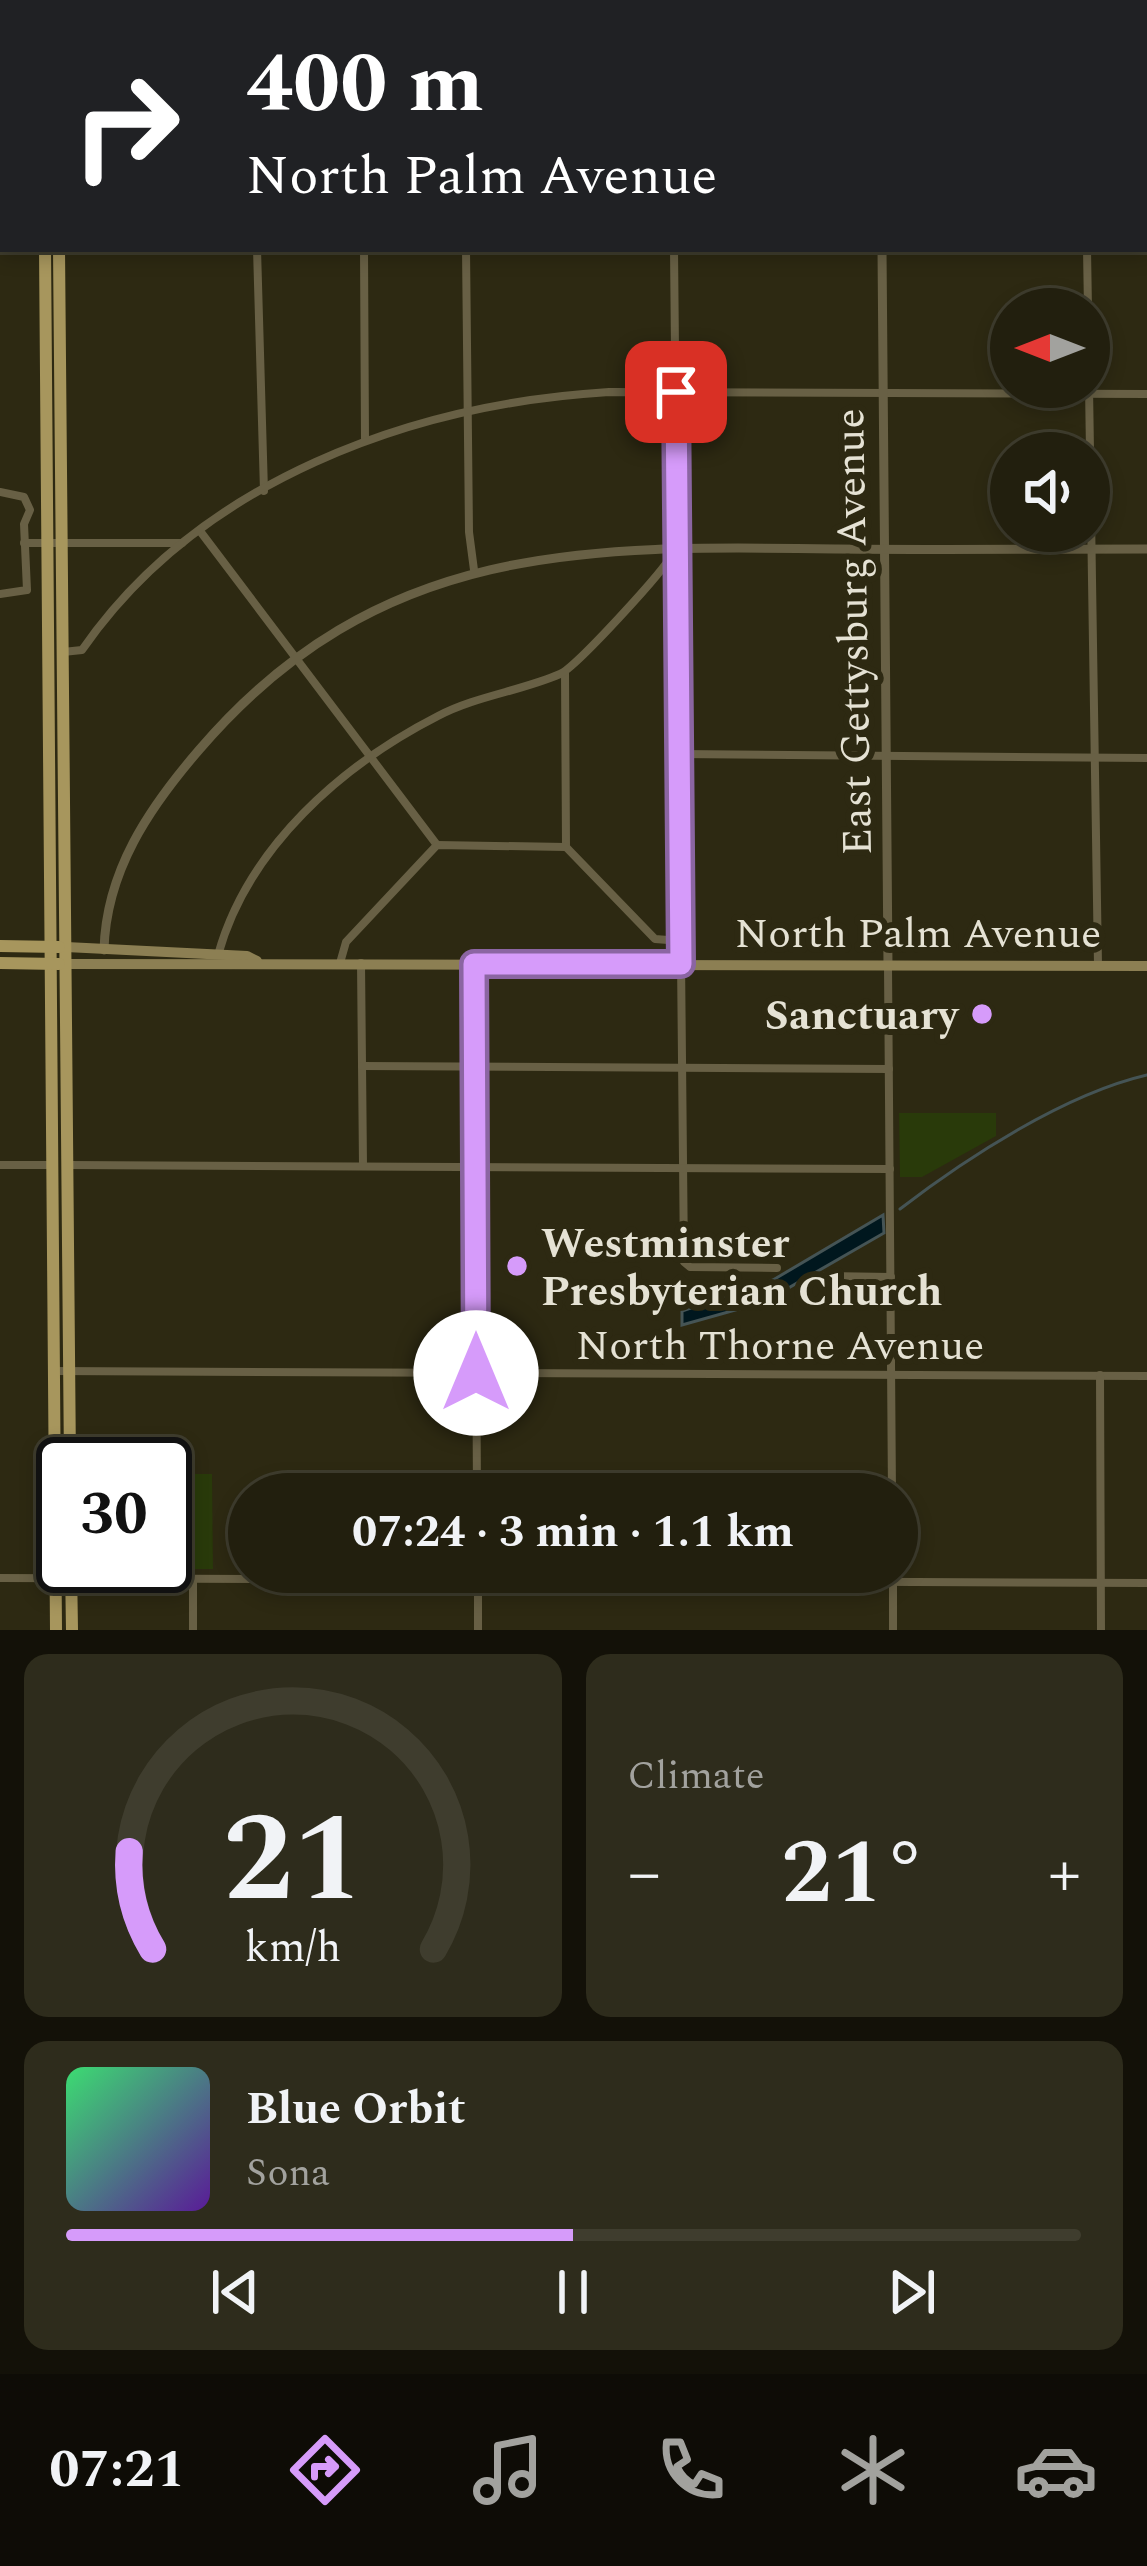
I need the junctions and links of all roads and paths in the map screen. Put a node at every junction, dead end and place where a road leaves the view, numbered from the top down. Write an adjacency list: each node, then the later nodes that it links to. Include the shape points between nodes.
1 (45, 252): 21 (main road)
2 (59, 252): 21 (main road)
3 (257, 252): 17 (street)
4 (364, 252): 16 (street)
5 (466, 252): 15 (street)
6 (674, 252): 12 (street)
7 (882, 252): 13 (street, East Gettysburg Avenue)
8 (1087, 252): 9 (street)
9 (1088, 288)
10 (990, 391): 13 (street)
11 (1110, 391): 14 (street)
12 (676, 392): 13 (street); 15 (street, via 556,395); 23 (street)
13 (882, 393): 24 (street, East Gettysburg Avenue)
14 (1147, 394)
15 (468, 410): 16 (street); 29 (street)
16 (365, 440): 17 (street)
17 (264, 491): 19 (street)
18 (0, 492): 20 (street, via 24,497)
19 (200, 531): 22 (street); 32 (street)
20 (24, 543): 21 (street); 30 (street, via 27,590)
21 (54, 543): 22 (street); 31 (main road); 34 (main road)
22 (182, 543): 31 (street, via 82,650)
23 (676, 546): 24 (street); 29 (street, via 579,551); 33 (street); 35 (street)
24 (883, 549): 25 (street); 36 (street, East Gettysburg Avenue)
25 (990, 549)
26 (1110, 549): 27 (street)
27 (1147, 549)
28 (1090, 552): 38 (street)
29 (474, 570): 32 (street)
30 (0, 594)
31 (64, 652): 40 (main road)
32 (294, 658): 37 (street); 46 (street, via 234,709 158,802 110,890)
33 (565, 672): 37 (street, via 462,705); 42 (street)
34 (49, 709): 40 (main road); 45 (main road)
35 (678, 754): 36 (street); 43 (street)
36 (886, 755): 38 (street); 57 (street, East Gettysburg Avenue)
37 (368, 756): 41 (street); 47 (street, via 273,848)
38 (1096, 758): 39 (street); 55 (street)
39 (1147, 758)
40 (64, 782): 45 (main road)
41 (437, 845): 42 (street); 50 (street, via 346,942)
42 (566, 847): 43 (street, via 656,939)
43 (681, 941): 54 (street)
44 (0, 946): 45 (main road, North Palm Avenue)
45 (58, 947): 46 (main road, North Palm Avenue); 52 (main road)
46 (104, 950): 47 (main road, North Palm Avenue)
47 (218, 955): 48 (main road, North Palm Avenue)
48 (256, 962): 50 (main road, North Palm Avenue); 52 (main road, North Palm Avenue)
49 (0, 963): 52 (main road, North Palm Avenue)
50 (340, 963): 51 (main road, North Palm Avenue)
51 (361, 963): 53 (main road, North Palm Avenue); 58 (street)
52 (58, 964): 62 (main road); 65 (main road)
53 (474, 964): 54 (main road, North Palm Avenue); 59 (street)
54 (681, 964): 57 (main road, North Palm Avenue); 60 (street)
55 (1098, 965): 56 (main road, North Palm Avenue); 57 (main road, North Palm Avenue)
56 (1147, 966)
57 (888, 967): 61 (street, East Gettysburg Avenue)
58 (362, 1066): 59 (street); 66 (street)
59 (474, 1067): 60 (street); 67 (street)
60 (681, 1068): 61 (street); 68 (street)
61 (889, 1069): 69 (street, East Gettysburg Avenue)
62 (52, 1125): 64 (main road); 65 (main road)
63 (0, 1165): 64 (street)
64 (52, 1166): 70 (main road); 74 (main road)
65 (68, 1166): 66 (street); 70 (main road)
66 (363, 1166): 67 (street)
67 (475, 1167): 68 (street); 76 (street)
68 (682, 1168): 69 (street); 71 (street, via 684,1262)
69 (890, 1168): 73 (street, East Gettysburg Avenue)
70 (69, 1234): 75 (main road)
71 (777, 1268)
72 (826, 1276): 73 (street)
73 (891, 1277): 77 (street, East Gettysburg Avenue)
74 (53, 1371): 75 (street, North Thorne Avenue); 80 (main road)
75 (70, 1371): 76 (street, North Thorne Avenue); 81 (main road)
76 (476, 1373): 77 (street, North Thorne Avenue); 82 (street)
77 (891, 1375): 78 (street, North Thorne Avenue); 83 (street, East Gettysburg Avenue)
78 (1100, 1375): 79 (street, North Thorne Avenue); 89 (street)
79 (1147, 1376)
80 (54, 1437)
81 (70, 1437)
82 (477, 1473)
83 (892, 1473)
84 (918, 1577): 89 (street)
85 (0, 1578): 86 (street)
86 (36, 1578)
87 (193, 1580): 88 (street); 97 (street)
88 (228, 1580)
89 (1101, 1582): 90 (street); 100 (street)
90 (1147, 1583)
91 (56, 1593): 95 (main road)
92 (71, 1593): 96 (main road)
93 (478, 1593): 98 (street)
94 (893, 1593): 99 (street)
95 (56, 1630)
96 (72, 1630)
97 (193, 1630)
98 (478, 1630)
99 (893, 1630)
100 (1101, 1630)

